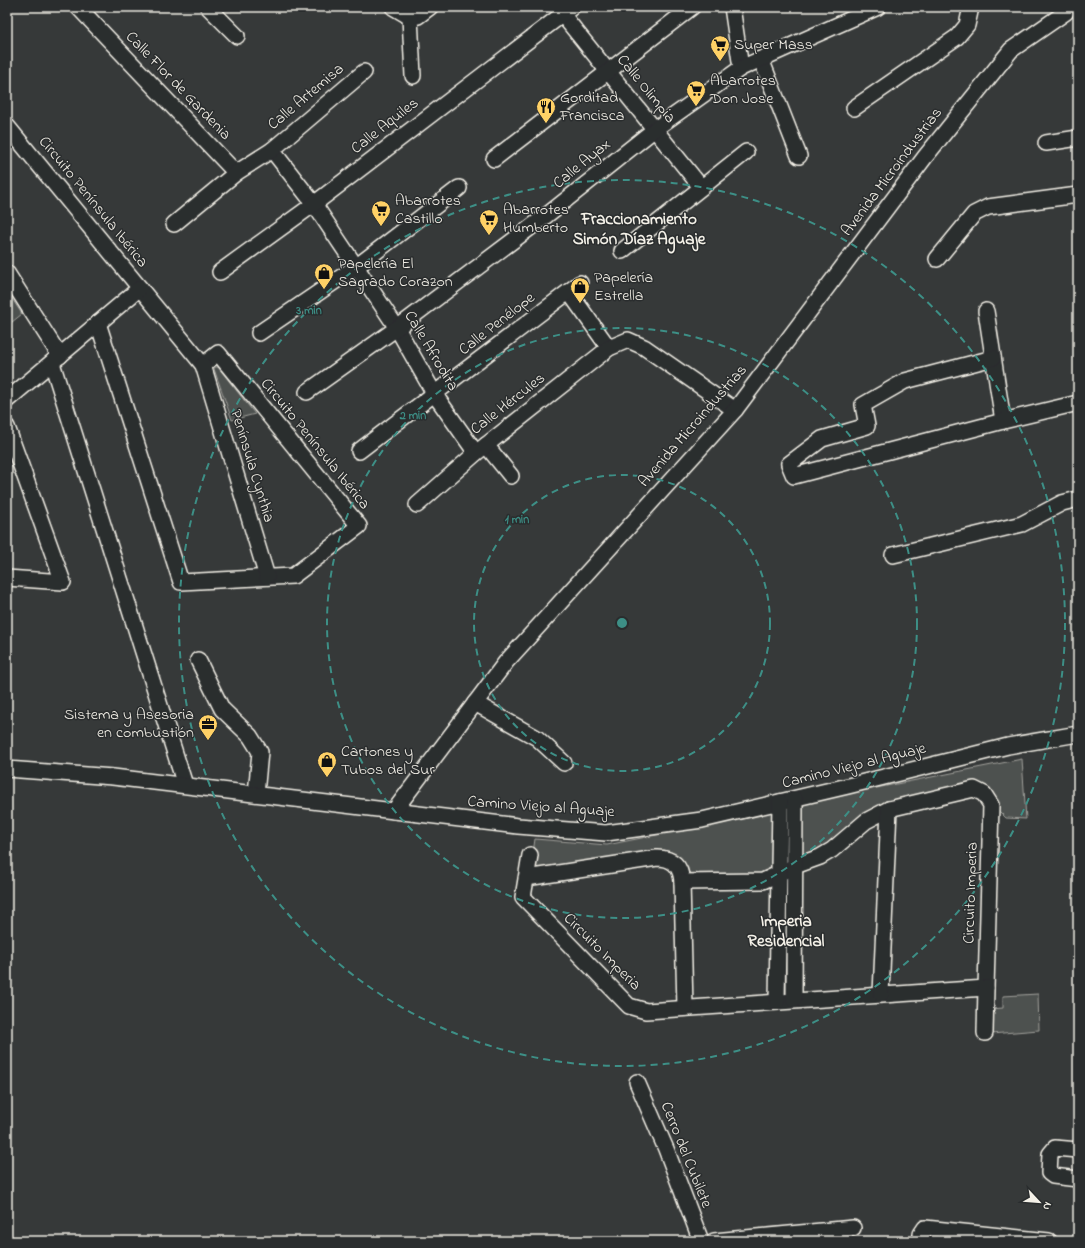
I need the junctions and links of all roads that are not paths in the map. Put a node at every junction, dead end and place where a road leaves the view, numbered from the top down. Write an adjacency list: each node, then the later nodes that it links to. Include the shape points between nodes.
1 (78, 7): 27 (street, Calle Flor de Gardenia)
2 (208, 7): 12 (street)
3 (393, 7): 11 (street)
4 (692, 7): 16 (street)
5 (732, 7): 14 (street)
6 (878, 7): 13 (street, Calle Ayax)
7 (971, 7): 18 (street, via 967,25 957,38)
8 (427, 8): 11 (street, via 418,16)
9 (567, 11): 16 (street, Calle Olimpia); 31 (street, Calle Aquiles)
10 (1066, 12): 51 (street, Avenida Microindustrias, via 1011,50 925,157)
11 (410, 17): 17 (street)
12 (237, 36)
13 (761, 59): 14 (street, Calle Ayax); 25 (street)
14 (741, 68): 20 (street, Calle Ayax)
15 (364, 72): 23 (street, Calle Artemisa)
16 (608, 72): 20 (street, Calle Olimpia); 26 (street)
17 (413, 76)
18 (854, 108)
19 (7, 126): 38 (street, Circuito Península Ibérica)
20 (655, 129): 28 (street, Calle Olimpia); 41 (street, Calle Ayax, via 547,215)
21 (1078, 138): 22 (street)
22 (1046, 143)
23 (272, 150): 27 (street, Calle Artemisa); 31 (street, Calle Afrodita)
24 (746, 152): 28 (street)
25 (799, 156)
26 (494, 159)
27 (236, 173): 32 (street, Calle Artemisa)
28 (701, 187): 33 (street)
29 (459, 188): 35 (street)
30 (1078, 195): 34 (street, via 988,207 974,214)
31 (314, 204): 35 (street, Calle Afrodita); 36 (street, Calle Aquiles)
32 (174, 224)
33 (622, 251)
34 (937, 259)
35 (356, 267): 41 (street, Calle Afrodita); 42 (street)
36 (220, 272)
37 (7, 274): 45 (street)
38 (140, 288): 40 (street); 46 (street, Circuito Península Ibérica)
39 (986, 312): 44 (street)
40 (98, 324): 45 (street); 60 (street, Circuito Península Ibérica, via 181,582)
41 (397, 328): 47 (street, Calle Ayax); 48 (street, Calle Afrodita)
42 (260, 333)
43 (609, 348): 48 (street, Calle Penélope, via 574,288); 51 (street, Calle Hércules, via 628,340 644,347); 54 (street, Calle Hércules)
44 (993, 358): 52 (street); 52 (street, via 905,381 863,405 867,426 822,439 789,464 794,476)
45 (56, 359): 49 (street); 67 (street)
46 (203, 366): 60 (street, Península Cynthia); 60 (street, Circuito Península Ibérica, via 218,353 359,526 294,576)
47 (307, 392)
48 (435, 395): 54 (street, Calle Afrodita); 55 (street, Calle Penélope)
49 (7, 400)
50 (1078, 403): 52 (street)
51 (735, 410): 63 (street, Avenida Microindustrias, via 506,662)
52 (1004, 421)
53 (7, 426): 61 (street, via 63,582)
54 (481, 449): 56 (street, Calle Afrodita); 58 (street, Calle Hércules)
55 (359, 451)
56 (511, 476)
57 (1078, 498): 59 (street, via 1062,503 1022,524)
58 (417, 506)
59 (893, 555)
60 (267, 577)
61 (7, 578)
62 (198, 660): 68 (street, via 222,709 250,736 260,752)
63 (475, 703): 65 (street, via 537,738); 71 (street, Avenida Microindustrias)
64 (1078, 734): 69 (street, Camino Viejo al Aguaje, via 1008,746)
65 (564, 762)
66 (7, 770): 67 (street, Camino Viejo al Aguaje)
67 (185, 784): 68 (street, Camino Viejo al Aguaje)
68 (256, 794): 71 (street, Camino Viejo al Aguaje)
69 (788, 800): 71 (street, Camino Viejo al Aguaje, via 702,820 606,833 518,826); 73 (street, via 795,818); 74 (street, via 780,819)
70 (889, 809): 73 (street, Circuito Imperia, via 866,821 832,850); 77 (street, Circuito Imperia, via 974,790 984,794 991,805); 78 (street)
71 (394, 811)
72 (530, 855): 75 (street, Circuito Imperia)
73 (795, 866): 74 (street, Circuito Imperia); 79 (street)
74 (778, 875): 76 (street, Circuito Imperia, via 764,881); 80 (street)
75 (526, 878): 76 (street, via 667,858 676,865 682,875); 81 (street, Circuito Imperia, via 523,897 629,1006 646,1011)
76 (682, 882): 81 (street)
77 (986, 988): 78 (street, Circuito Imperia); 82 (street)
78 (881, 994): 79 (street, Circuito Imperia)
79 (794, 1000): 80 (street, Circuito Imperia)
80 (777, 1002): 81 (street, Circuito Imperia)
81 (685, 1008)
82 (985, 1034)
83 (637, 1082): 88 (street, Cerro del Cubilete)
84 (1078, 1150): 85 (street, via 1055,1148 1050,1154 1049,1173 1053,1176)
85 (1078, 1179)
86 (853, 1228): 87 (street)
87 (779, 1238): 89 (street)
88 (701, 1241)
89 (714, 1241)
90 (920, 1241): 91 (street, via 925,1228)
91 (1043, 1241)

